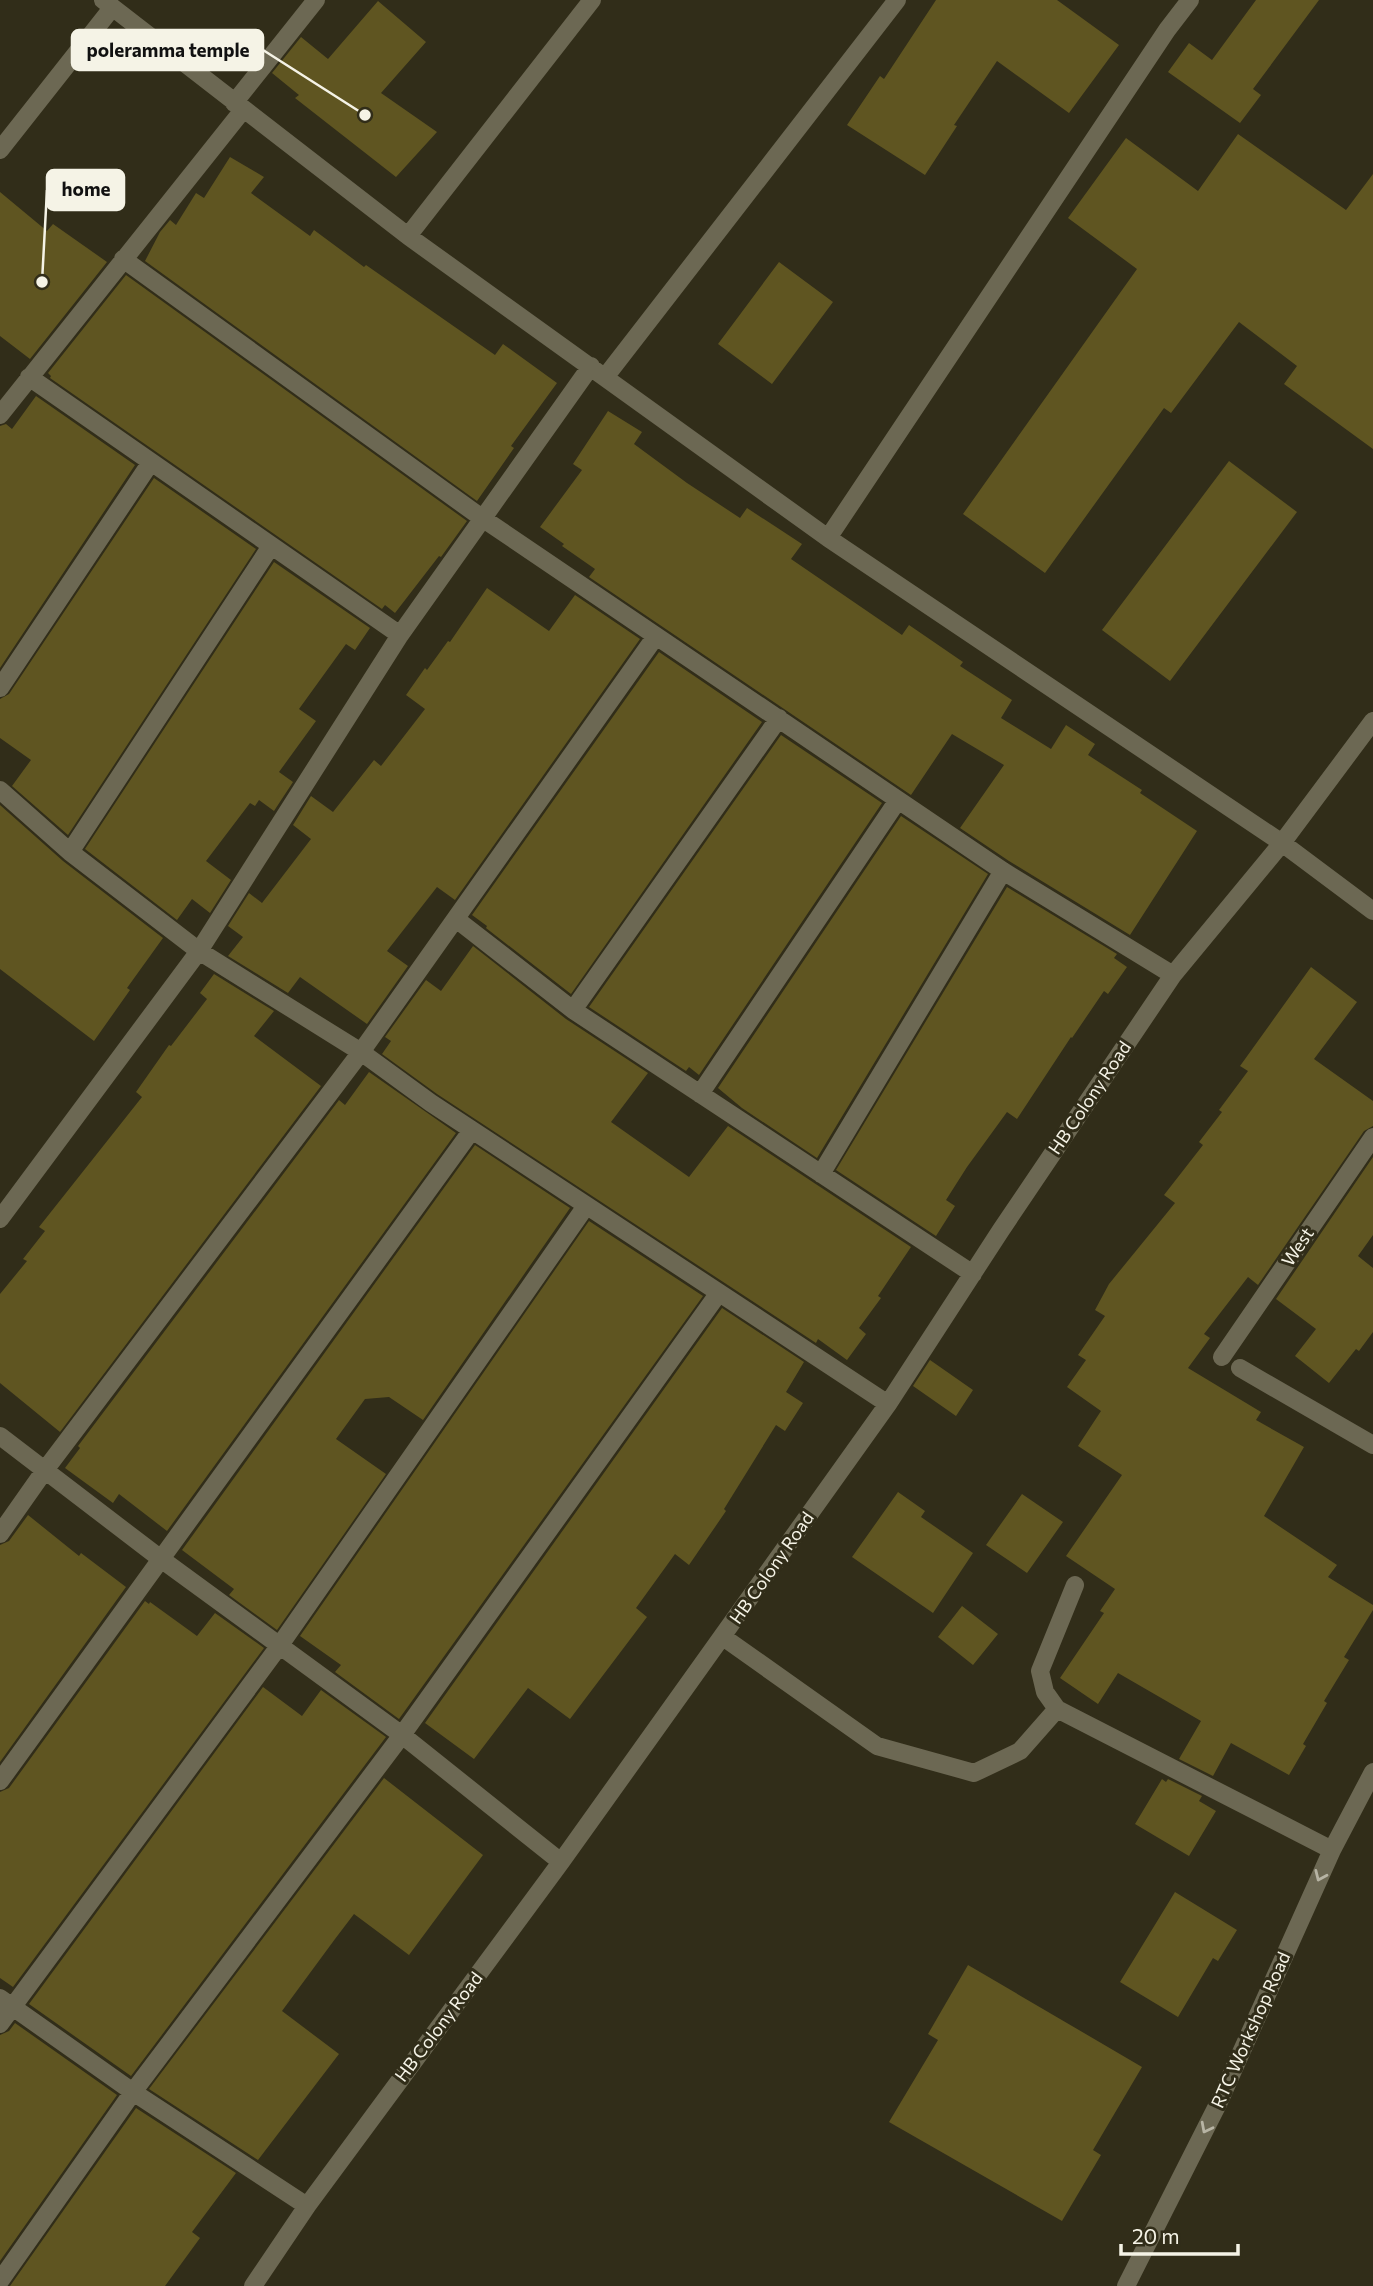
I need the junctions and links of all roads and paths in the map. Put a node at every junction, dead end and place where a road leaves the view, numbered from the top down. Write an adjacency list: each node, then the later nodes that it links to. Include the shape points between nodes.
1 (316, 0): 6 (street)
2 (592, 0): 8 (street)
3 (897, 0): 11 (street)
4 (1190, 0): 16 (street)
5 (108, 4): 6 (street); 7 (street)
6 (239, 106): 8 (street); 9 (street)
7 (0, 150)
8 (408, 236): 10 (street)
9 (123, 259): 12 (street); 15 (street)
10 (591, 366): 11 (street); 15 (street)
11 (606, 376): 16 (street)
12 (29, 377): 13 (street); 14 (street)
13 (0, 415)
14 (151, 463): 17 (street); 20 (street)
15 (482, 518): 18 (street); 19 (street)
16 (828, 538): 25 (street)
17 (271, 546): 18 (street); 26 (street)
18 (400, 635): 30 (street)
19 (656, 636): 21 (street); 29 (street)
20 (0, 688)
21 (779, 718): 24 (street); 32 (street)
22 (1373, 722): 25 (street, HB Colony Road)
23 (0, 790): 26 (street)
24 (898, 800): 27 (street); 34 (street)
25 (1282, 844): 28 (street); 31 (street, HB Colony Road)
26 (70, 852): 30 (street)
27 (1003, 871): 31 (street); 37 (street)
28 (1373, 911)
29 (456, 919): 32 (street); 33 (street)
30 (200, 951): 33 (street); 39 (street)
31 (1173, 975): 40 (street, HB Colony Road)
32 (573, 1010): 34 (street)
33 (361, 1052): 35 (street); 47 (street)
34 (700, 1094): 37 (street)
35 (472, 1130): 38 (street); 49 (street)
36 (1373, 1137): 42 (street, West)
37 (821, 1174): 40 (street)
38 (586, 1206): 41 (street); 52 (street)
39 (0, 1219)
40 (973, 1274): 44 (street, HB Colony Road)
41 (718, 1294): 44 (street); 54 (street)
42 (1222, 1357)
43 (1240, 1368): 46 (street)
44 (888, 1404): 51 (street, HB Colony Road)
45 (0, 1436): 47 (street)
46 (1373, 1445)
47 (45, 1470): 48 (street); 49 (street)
48 (0, 1534)
49 (161, 1559): 52 (street); 56 (street)
50 (1075, 1586): 53 (street, via 1040,1671 1045,1692)
51 (723, 1637): 53 (street, via 877,1746 974,1773 1020,1751); 58 (street, HB Colony Road)
52 (280, 1645): 54 (street); 59 (street)
53 (1056, 1709): 57 (street)
54 (402, 1735): 58 (street); 61 (street)
55 (1373, 1772): 57 (street, RTC Workshop Road)
56 (0, 1782)
57 (1332, 1850): 65 (street, RTC Workshop Road, one-way to 65, via 1218,2104)
58 (561, 1862): 62 (street, HB Colony Road)
59 (6, 2003): 60 (street); 61 (street)
60 (0, 2024)
61 (133, 2092): 62 (street); 63 (street)
62 (306, 2206): 64 (street, HB Colony Road)
63 (0, 2281)
64 (253, 2286)
65 (1126, 2286)

